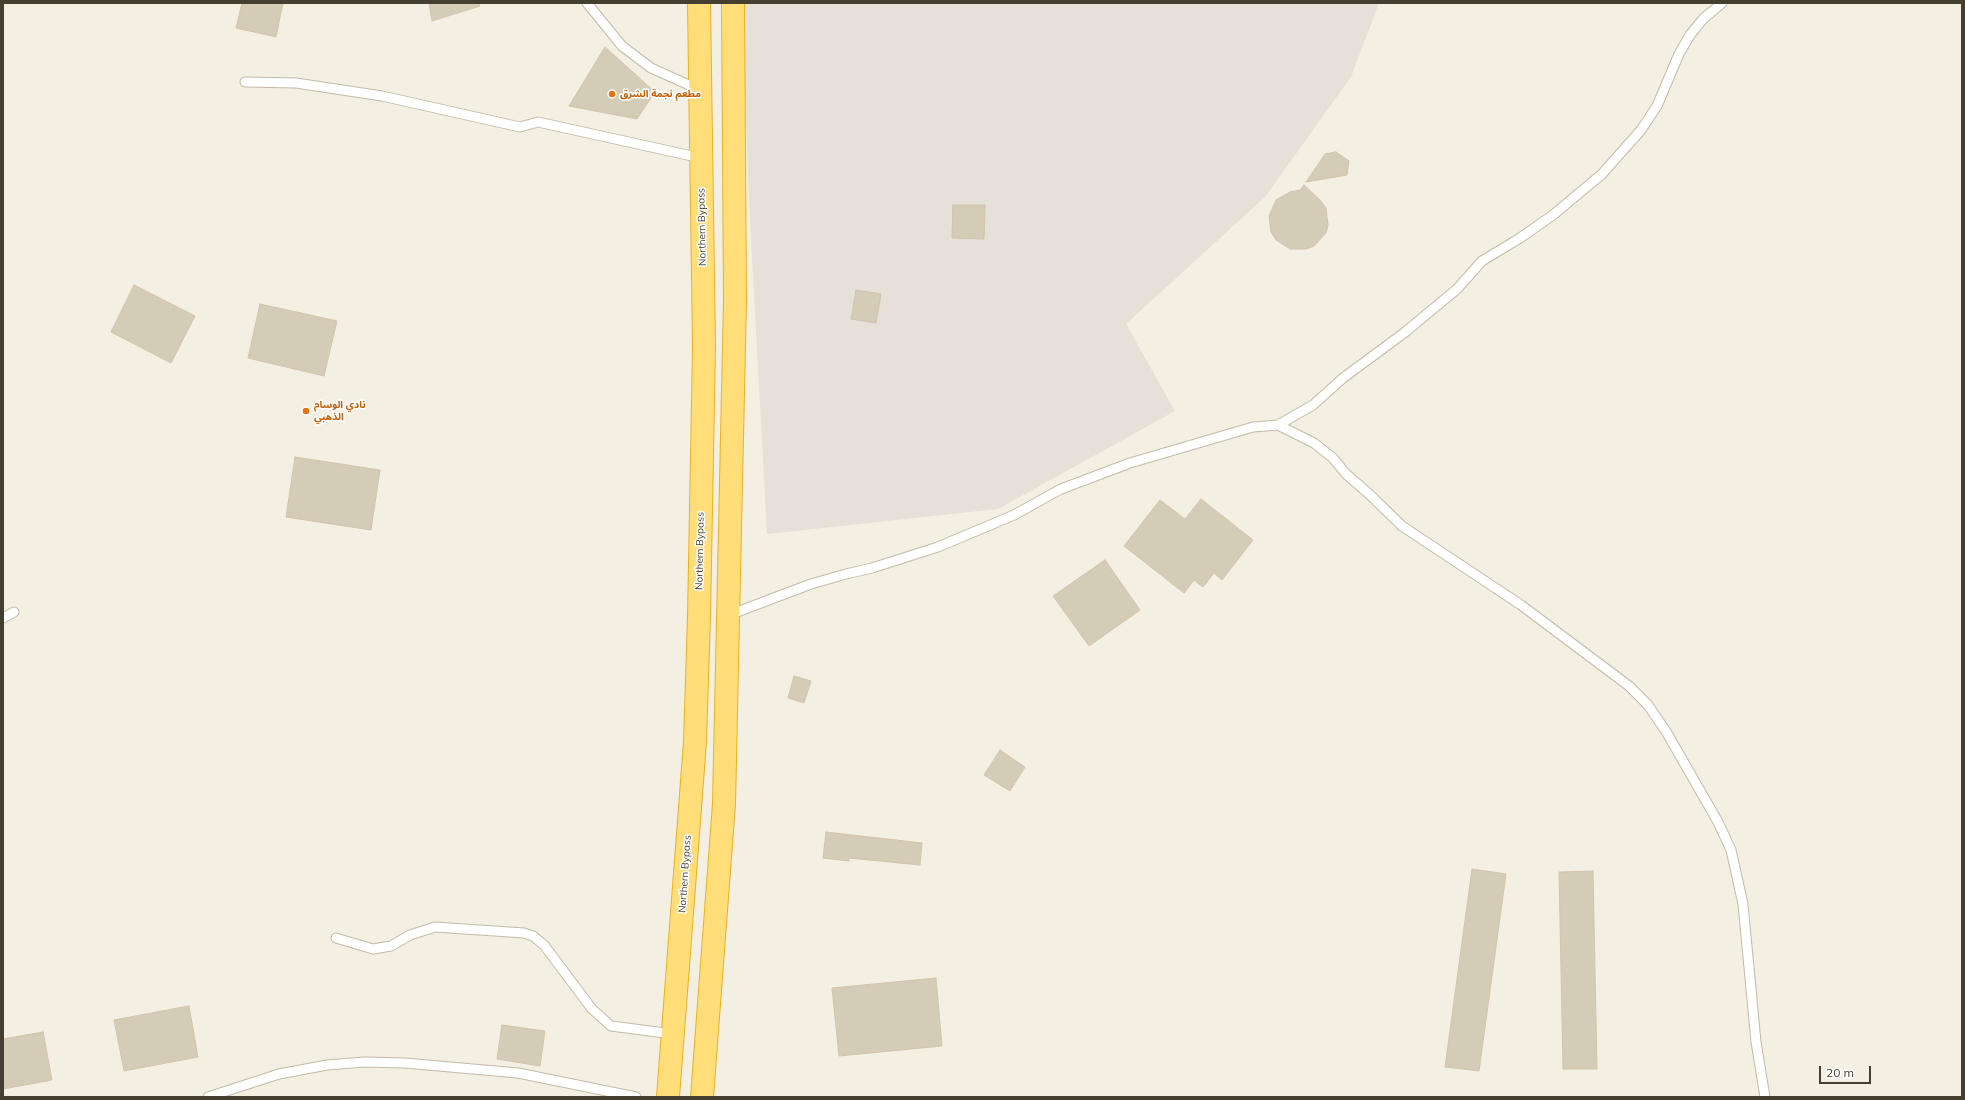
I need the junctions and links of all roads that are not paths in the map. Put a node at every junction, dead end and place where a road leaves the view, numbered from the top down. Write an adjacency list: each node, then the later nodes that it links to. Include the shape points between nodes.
1 (587, 3): 6 (lane, via 622,46 651,68)
2 (699, 3): 6 (highway, Northern Bypass)
3 (733, 3): 10 (highway, via 735,300)
4 (1722, 3): 8 (lane, via 1703,19 1690,35 1657,106 1641,130 1602,174 1553,215 1482,261 1457,289 1404,333 1343,378 1313,405)
5 (245, 82): 7 (lane, via 296,83 382,96 520,127 538,122)
6 (700, 90): 7 (highway, Northern Bypass)
7 (701, 158): 13 (highway, Northern Bypass, via 704,347 696,719)
8 (1278, 425): 10 (lane, via 1253,427 1130,463 1061,489 1014,515 938,547 812,584); 18 (lane, via 1314,443 1333,458 1346,474 1402,526 1521,606 1629,686 1648,705 1718,822 1738,872 1756,1042)
9 (14, 612): 11 (lane)
10 (728, 615): 17 (highway, via 724,804)
11 (3, 618)
12 (336, 938): 13 (lane, via 373,949 391,946 410,935 436,926 533,936 544,945 592,1009 611,1026)
13 (673, 1034): 16 (highway, Northern Bypass)
14 (208, 1097): 15 (lane, via 279,1074 327,1065 365,1062 518,1073)
15 (636, 1097)
16 (668, 1097)
17 (702, 1097)
18 (1766, 1097)

